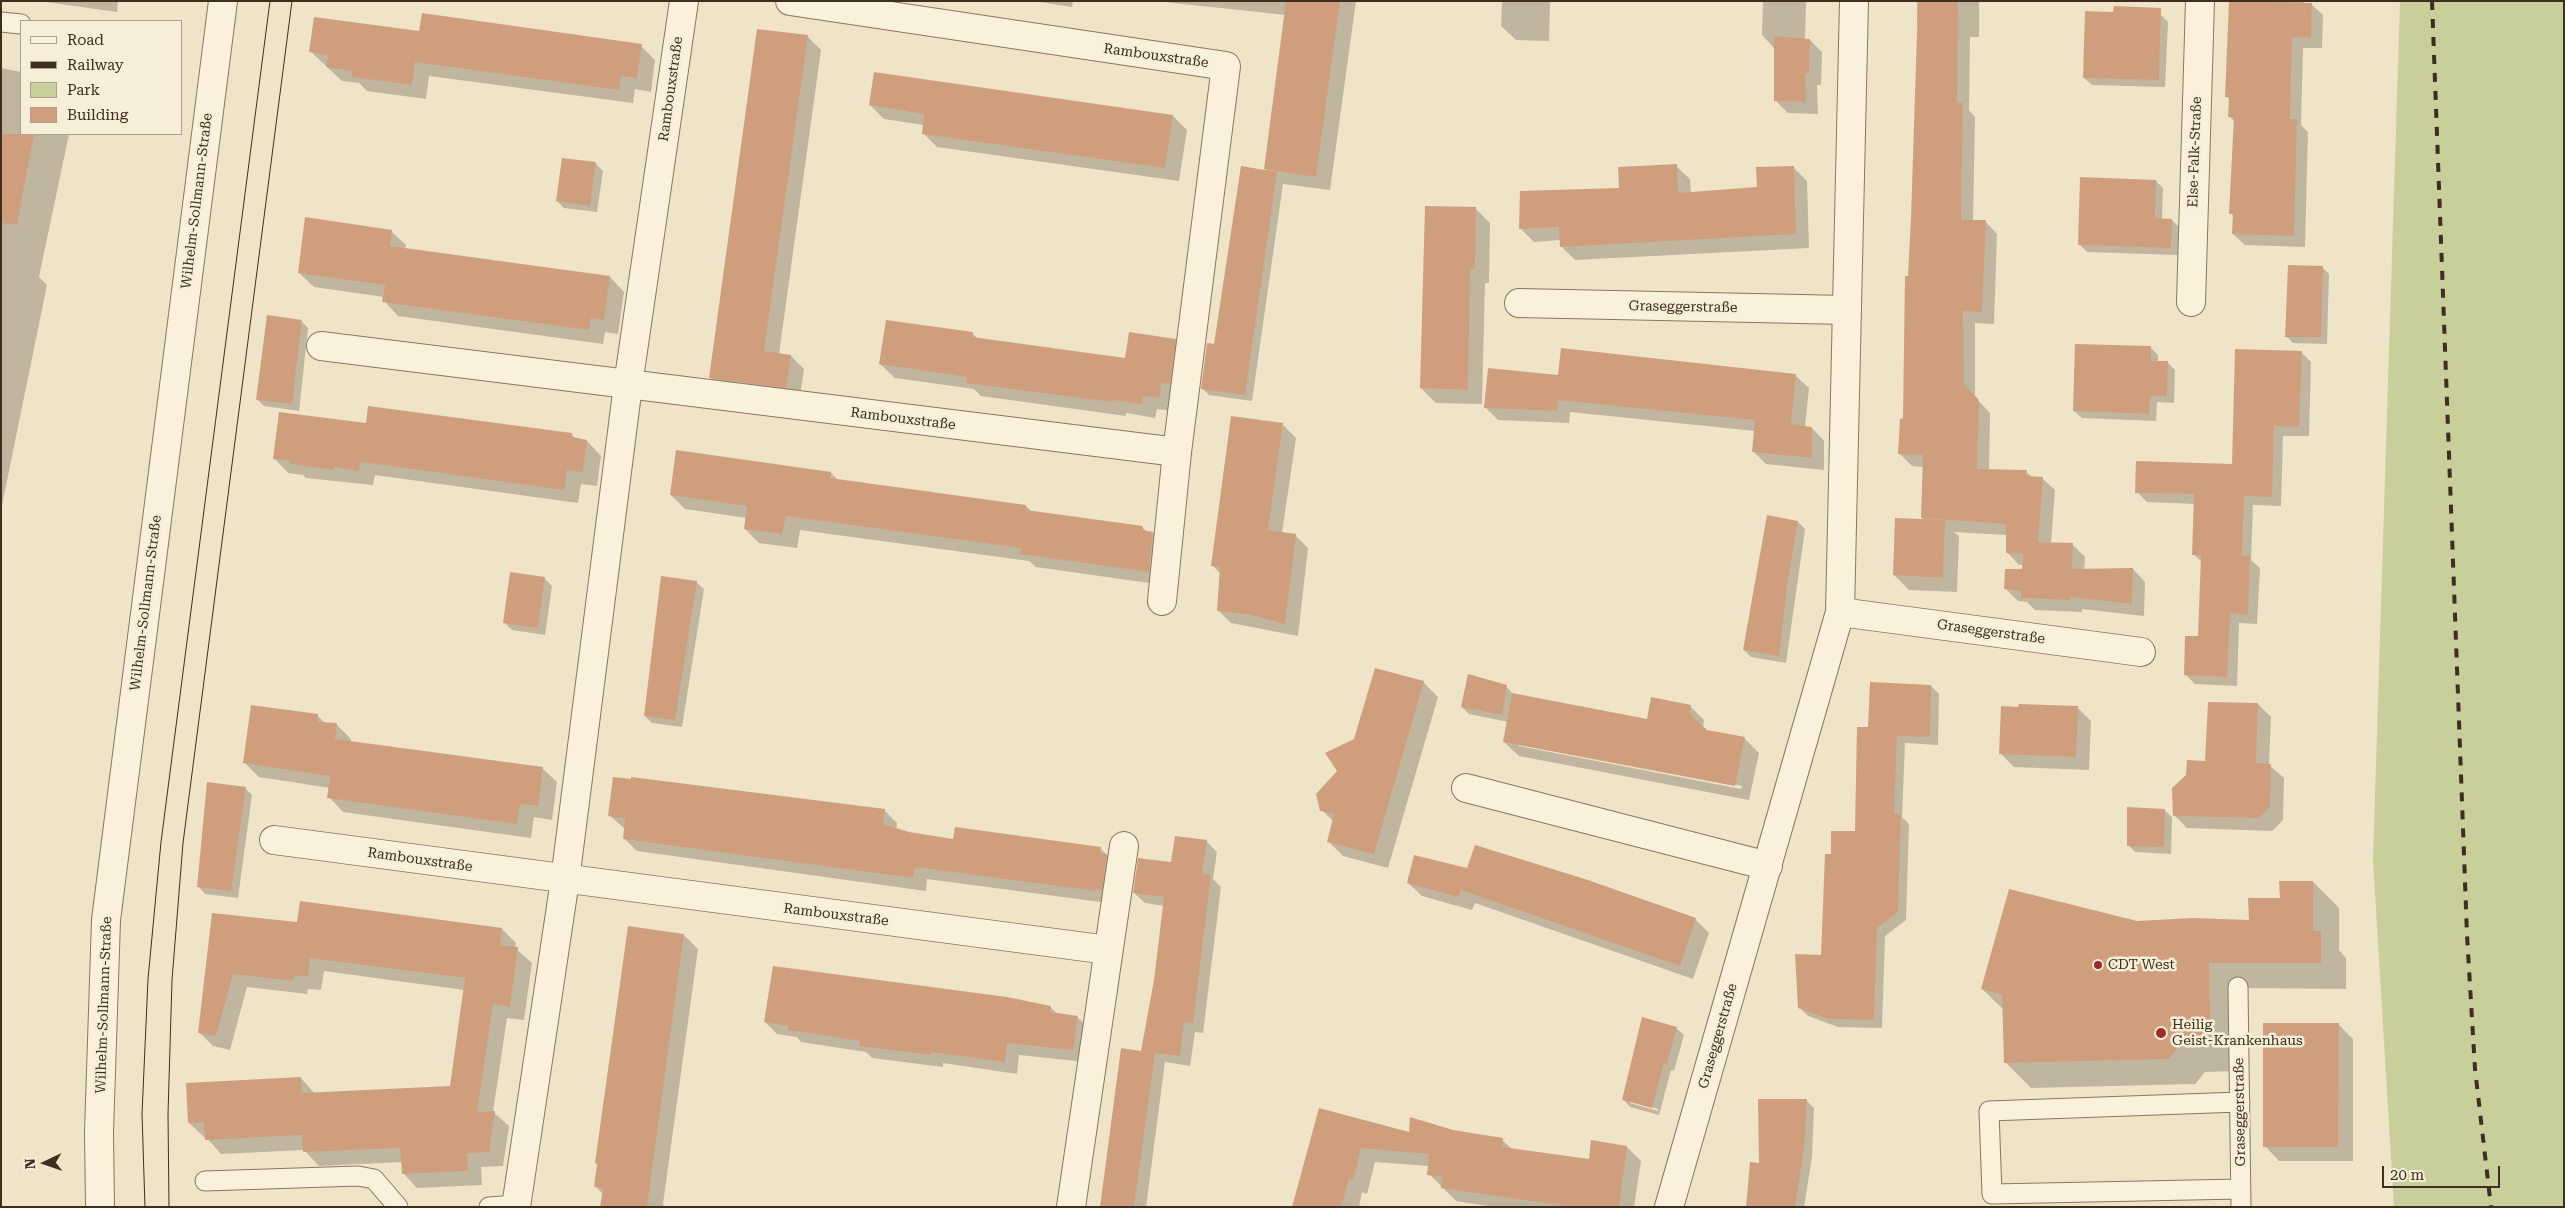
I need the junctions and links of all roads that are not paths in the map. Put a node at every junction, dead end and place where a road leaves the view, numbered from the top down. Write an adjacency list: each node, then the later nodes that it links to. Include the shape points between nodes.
1 (223, 1): 28 (street, Wilhelm-Sollmann-Straße, via 106,920 99,1132)
2 (684, 1): 12 (street, Rambouxstraße)
3 (790, 1): 13 (street, Rambouxstraße, via 1226,66)
4 (1854, 1): 10 (street, Graseggerstraße)
5 (2200, 1): 8 (street, Else-Falk-Straße)
6 (1, 22): 7 (lane)
7 (20, 24)
8 (2190, 302)
9 (1518, 303): 10 (street, Graseggerstraße)
10 (1847, 310): 15 (street, Graseggerstraße)
11 (321, 346): 12 (street, Rambouxstraße)
12 (628, 386): 13 (street, Rambouxstraße); 21 (street, Rambouxstraße)
13 (1177, 452): 14 (street, Rambouxstraße)
14 (1162, 601)
15 (1840, 612): 16 (street, Graseggerstraße); 20 (street, Graseggerstraße)
16 (2141, 652)
17 (1466, 788): 20 (street)
18 (274, 840): 21 (street, Rambouxstraße)
19 (1124, 846): 22 (street)
20 (1768, 866): 32 (street, Graseggerstraße)
21 (565, 880): 22 (street, Rambouxstraße); 27 (street, Rambouxstraße)
22 (1108, 950): 31 (street)
23 (2238, 987): 24 (lane, Graseggerstraße)
24 (2240, 1102): 26 (lane, Graseggerstraße); 26 (lane, via 1989,1111 1992,1194)
25 (205, 1182): 29 (lane, via 358,1176 374,1179)
26 (2240, 1198)
27 (517, 1206): 30 (lane)
28 (100, 1207)
29 (398, 1207)
30 (489, 1207)
31 (1071, 1207)
32 (1669, 1207)

